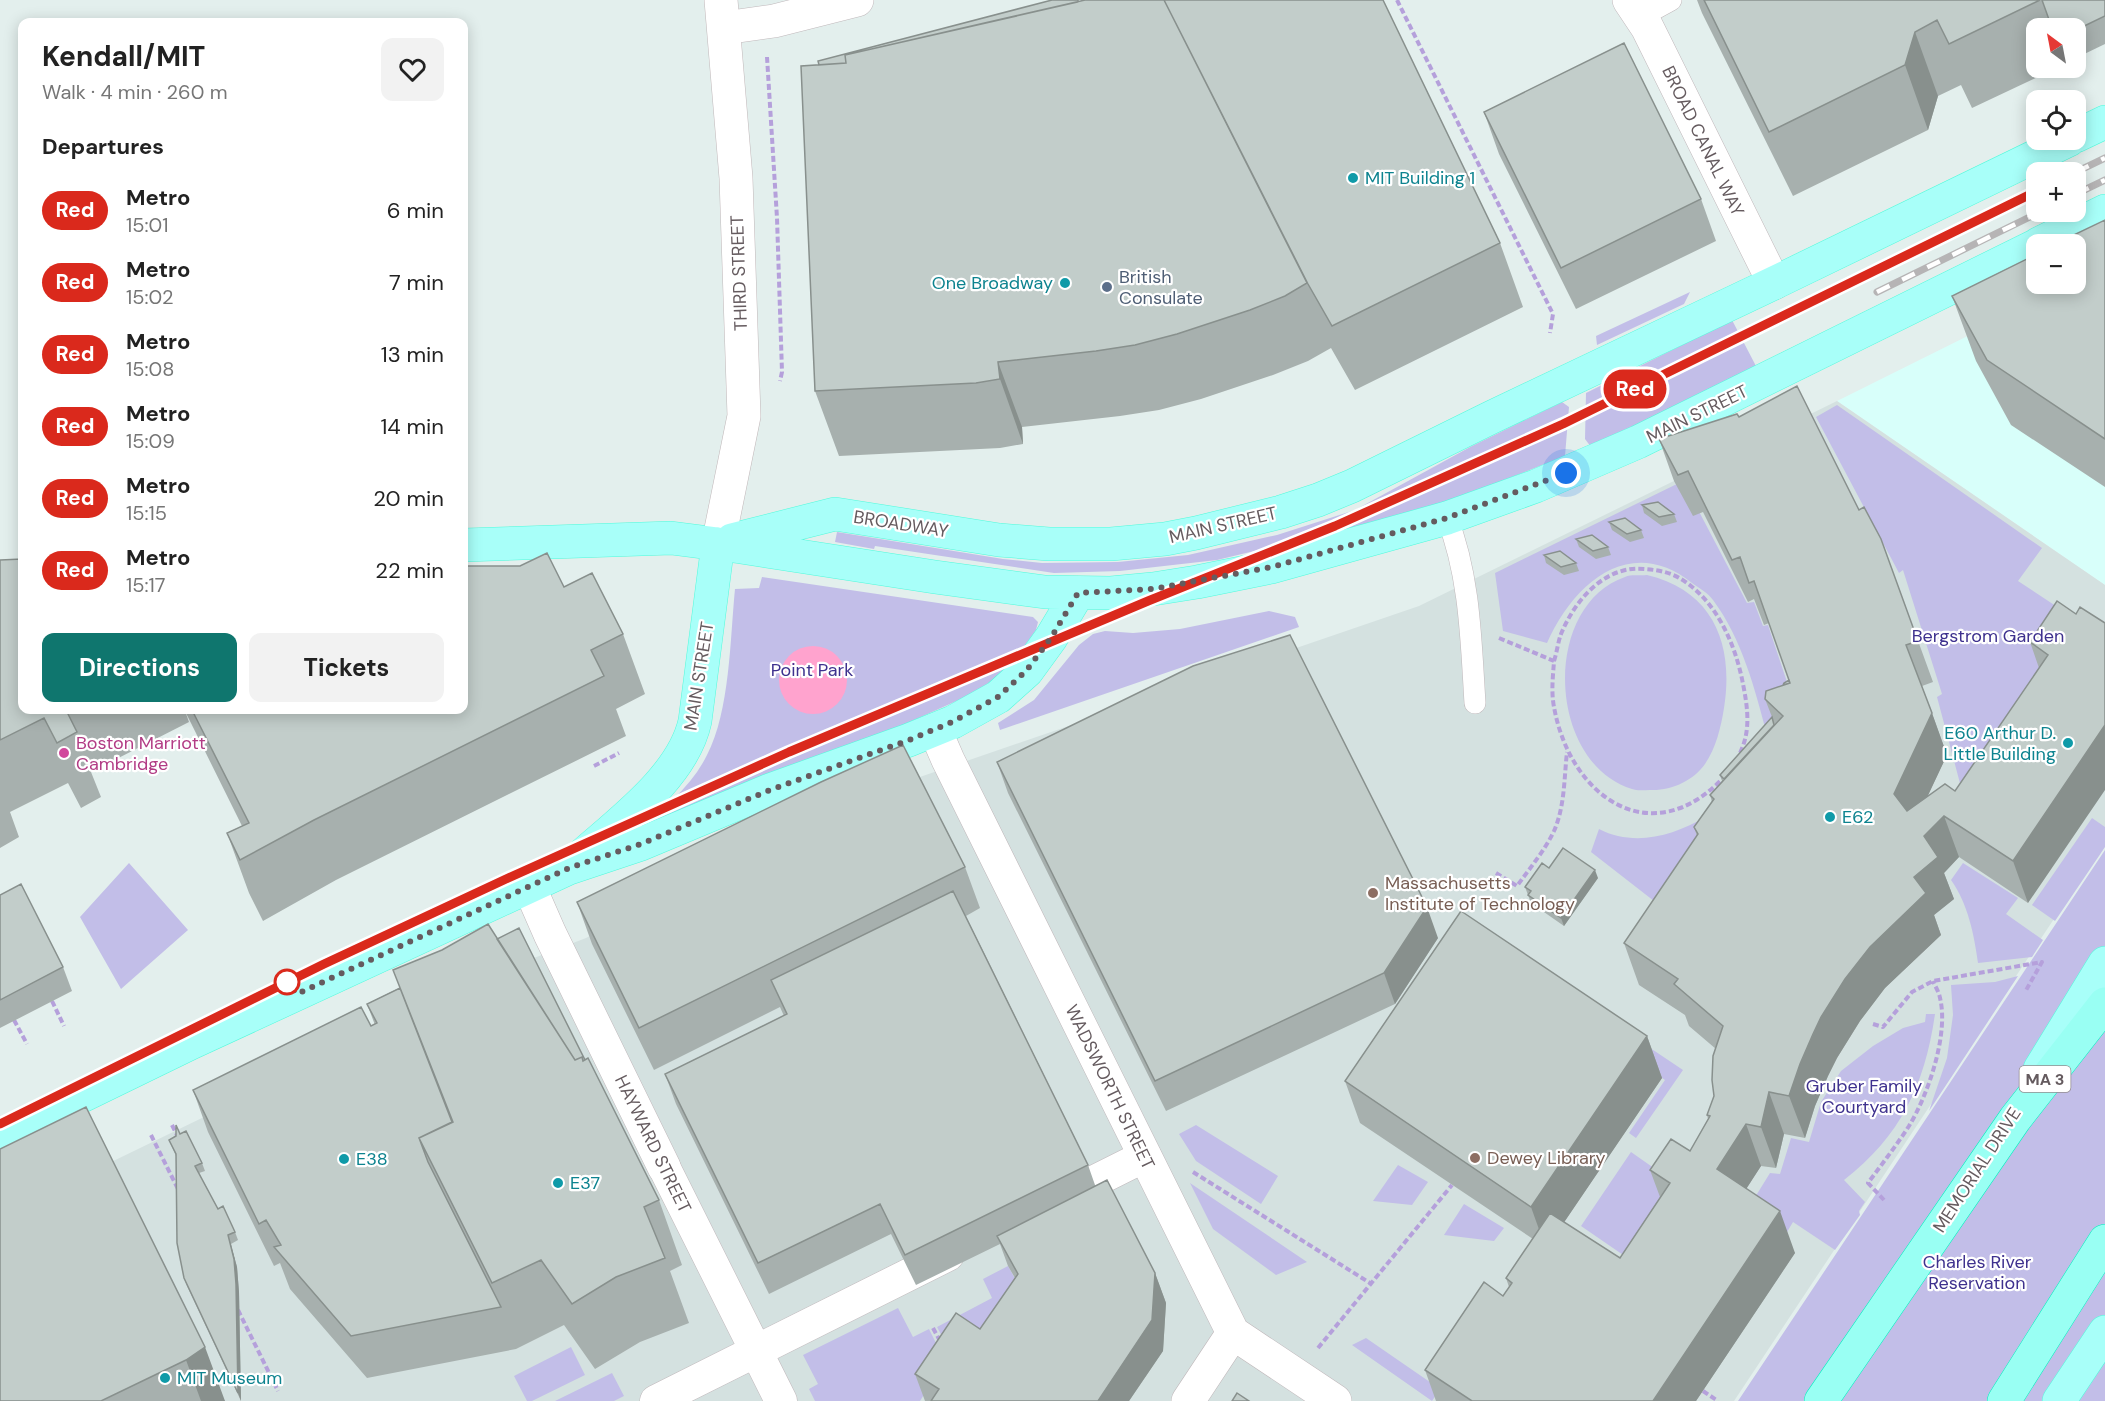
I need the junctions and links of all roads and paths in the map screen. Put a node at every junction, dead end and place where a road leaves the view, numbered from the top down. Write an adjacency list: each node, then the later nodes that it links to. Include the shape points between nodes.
1 (857, 0): 5 (street, via 774,21)
2 (1397, 0): 13 (path, via 1553,314)
3 (1671, 0): 4 (lane)
4 (1635, 8): 12 (street, BROAD CANAL WAY)
5 (723, 14): 15 (street, THIRD STREET, via 736,178 744,416)
6 (2105, 122): 7 (main road)
7 (2086, 131)
8 (2048, 150): 12 (main road, MAIN STREET)
9 (2105, 211): 10 (main road, MAIN STREET)
10 (2060, 234)
11 (2026, 251): 14 (main road, MAIN STREET, via 1638,442 1536,486)
12 (1774, 283): 17 (main road, MAIN STREET, via 1318,500 1196,533 1143,542)
13 (1550, 333)
14 (1447, 518): 18 (main road, MAIN STREET, via 1272,567 1153,589); 21 (lane, via 1455,539 1470,622)
15 (718, 544): 16 (main road, BROADWAY, via 658,538); 17 (main road, BROADWAY, via 835,514 999,540); 18 (main road, BROADWAY, via 1003,587); 28 (main road, MAIN STREET, via 690,739 651,793)
16 (468, 545)
17 (1086, 545)
18 (1078, 593): 22 (main road, MAIN STREET, via 1043,650 1011,687)
19 (1496, 637): 20 (path)
20 (1554, 661): 23 (path, via 1554,707); 25 (path, via 1560,635 1588,591 1606,576 1634,568 1663,570 1687,583 1710,606 1728,635 1740,667 1748,720 1746,742)
21 (1475, 703)
22 (936, 730): 28 (main road, MAIN STREET); 44 (street, WADSWORTH STREET)
23 (1567, 751): 27 (path, via 1605,797 1632,812 1672,810 1694,801); 29 (path, via 1563,801 1554,831 1517,886)
24 (619, 753): 26 (path)
25 (1737, 758)
26 (594, 766)
27 (1727, 773)
28 (569, 868): 30 (main road, MAIN STREET)
29 (1496, 873)
30 (529, 886): 42 (main road, MAIN STREET); 46 (street, HAYWARD STREET)
31 (2105, 963): 45 (main road, MEMORIAL DRIVE)
32 (1933, 981): 33 (path, via 2042,962); 37 (path, via 1912,992 1883,1027); 50 (path, via 1942,1012 1930,1081 1910,1125 1868,1183)
33 (2025, 992)
34 (52, 1001): 38 (path)
35 (2105, 1004): 45 (highway, MA 3)
36 (14, 1020): 39 (path)
37 (1873, 1024)
38 (64, 1026)
39 (27, 1044)
40 (172, 1125): 43 (path)
41 (151, 1135): 49 (path)
42 (0, 1136)
43 (178, 1139)
44 (1145, 1156): 51 (street); 60 (street, WADSWORTH STREET)
45 (1989, 1156): 71 (highway, MEMORIAL DRIVE / MA 3)
46 (664, 1167): 62 (street, HAYWARD STREET)
47 (1187, 1168): 54 (path)
48 (1452, 1185): 54 (path)
49 (179, 1192)
50 (1884, 1200)
51 (1027, 1215)
52 (975, 1241): 62 (street)
53 (2105, 1241): 72 (highway)
54 (1370, 1282): 63 (path)
55 (235, 1304): 56 (path)
56 (246, 1327): 58 (path); 64 (path)
57 (933, 1328): 61 (path)
58 (240, 1330)
59 (2105, 1332): 73 (main road)
60 (1233, 1334): 68 (street); 69 (street)
61 (941, 1344)
62 (756, 1351): 66 (street); 67 (street, HAYWARD STREET)
63 (1314, 1353)
64 (278, 1391)
65 (1702, 1391): 70 (path)
66 (656, 1401)
67 (781, 1401)
68 (1188, 1401)
69 (1335, 1401)
70 (1718, 1401)
71 (1821, 1401)
72 (2004, 1401)
73 (2059, 1401)

